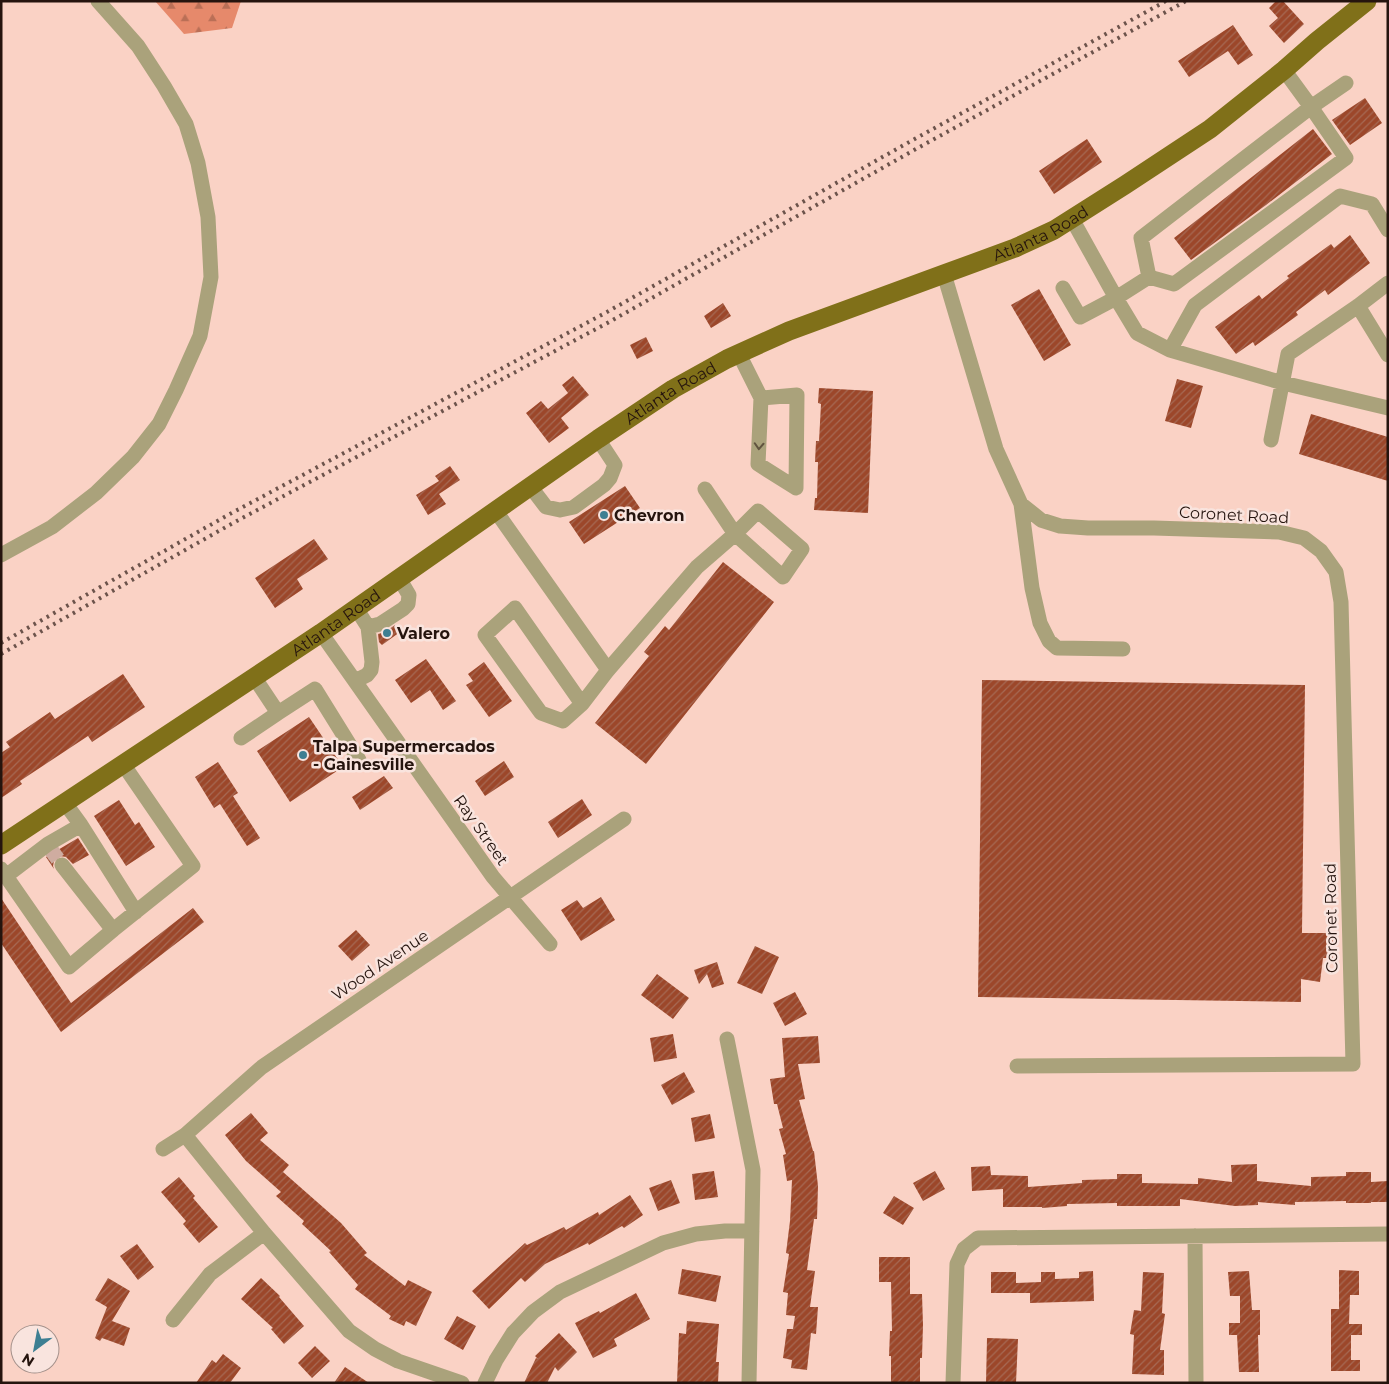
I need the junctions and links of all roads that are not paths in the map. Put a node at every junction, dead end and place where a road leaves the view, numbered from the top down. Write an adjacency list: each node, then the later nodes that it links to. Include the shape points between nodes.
1 (98, 1): 27 (street, via 138,46 164,86 186,124 198,162 208,217 210,277 200,336 159,424 133,457 96,493 52,527)
2 (1367, 1): 3 (main road, Atlanta Road)
3 (1284, 70): 5 (street); 6 (main road, Atlanta Road, via 1210,129)
4 (1346, 83): 5 (street)
5 (1311, 107): 9 (street, via 1141,238); 9 (street, via 1346,158 1174,284)
6 (1072, 219): 8 (main road, Atlanta Road, via 1014,248); 12 (street)
7 (1388, 230): 14 (street, via 1372,204 1340,196 1195,305)
8 (944, 274): 15 (main road, Atlanta Road, via 789,331); 24 (street, Coronet Road, via 996,449)
9 (1149, 277): 12 (street)
10 (1388, 283): 13 (street)
11 (1063, 288): 12 (street, via 1080,317)
12 (1116, 298): 14 (street, via 1137,332)
13 (1358, 306): 16 (street); 17 (street, via 1288,354)
14 (1170, 350): 17 (street)
15 (738, 354): 18 (street); 20 (main road, Atlanta Road, via 673,389)
16 (1388, 355)
17 (1283, 383): 19 (street); 21 (street)
18 (761, 398): 18 (street, one-way to 18, via 758,464 796,488 797,395)
19 (1388, 408)
20 (598, 439): 22 (main road, Atlanta Road); 22 (street, via 615,465 604,485 574,507 560,510 546,507)
21 (1271, 440)
22 (530, 486): 25 (main road, Atlanta Road)
23 (705, 489): 26 (street)
24 (1021, 504): 32 (street, via 1032,588 1040,623 1049,640 1057,648); 54 (street, Coronet Road, via 1041,520 1060,526 1279,532 1304,538 1320,551 1336,572 1341,602 1352,1064)
25 (496, 510): 28 (main road, Atlanta Road); 33 (street)
26 (735, 534): 26 (street, via 758,511 802,550 783,576); 33 (street, via 697,567)
27 (1, 555)
28 (398, 578): 29 (main road, Atlanta Road); 30 (street, via 409,595 408,604 380,624)
29 (356, 608): 30 (street); 31 (main road, Atlanta Road)
30 (368, 627): 35 (street, via 371,670)
31 (322, 632): 34 (main road, Atlanta Road); 35 (street, Ray Street)
32 (1123, 649)
33 (608, 670): 36 (street)
34 (254, 677): 37 (street); 40 (main road, Atlanta Road)
35 (355, 681): 49 (street, Ray Street)
36 (582, 704): 36 (street, via 563,721 541,713 485,635 516,608)
37 (278, 713): 38 (street); 39 (street, via 315,689)
38 (241, 738)
39 (359, 760)
40 (123, 764): 41 (main road, Atlanta Road); 50 (street, via 193,866)
41 (65, 803): 43 (main road, Atlanta Road); 44 (street)
42 (624, 819): 49 (street, Wood Avenue)
43 (33, 824): 45 (main road, Atlanta Road); 46 (street)
44 (81, 825): 46 (street); 50 (street)
45 (1, 845)
46 (48, 845): 48 (street)
47 (62, 865): 51 (street)
48 (4, 873): 51 (street, via 69,967)
49 (510, 898): 52 (street, Ray Street); 55 (street, Wood Avenue, via 262,1067)
50 (136, 912): 51 (street)
51 (113, 930)
52 (550, 944)
53 (727, 1038): 57 (street, via 753,1170)
54 (1017, 1066)
55 (184, 1135): 56 (street, Wood Avenue); 58 (street)
56 (162, 1149)
57 (752, 1231): 63 (street, via 696,1234 663,1243 560,1292 533,1312 513,1333); 64 (street)
58 (264, 1233): 61 (street, via 210,1274); 62 (street, via 350,1331 398,1360)
59 (1388, 1234): 60 (street)
60 (1195, 1236): 65 (street, via 978,1238 964,1249 957,1264); 66 (street)
61 (173, 1320)
62 (462, 1383)
63 (485, 1383)
64 (749, 1383)
65 (953, 1383)
66 (1196, 1383)

